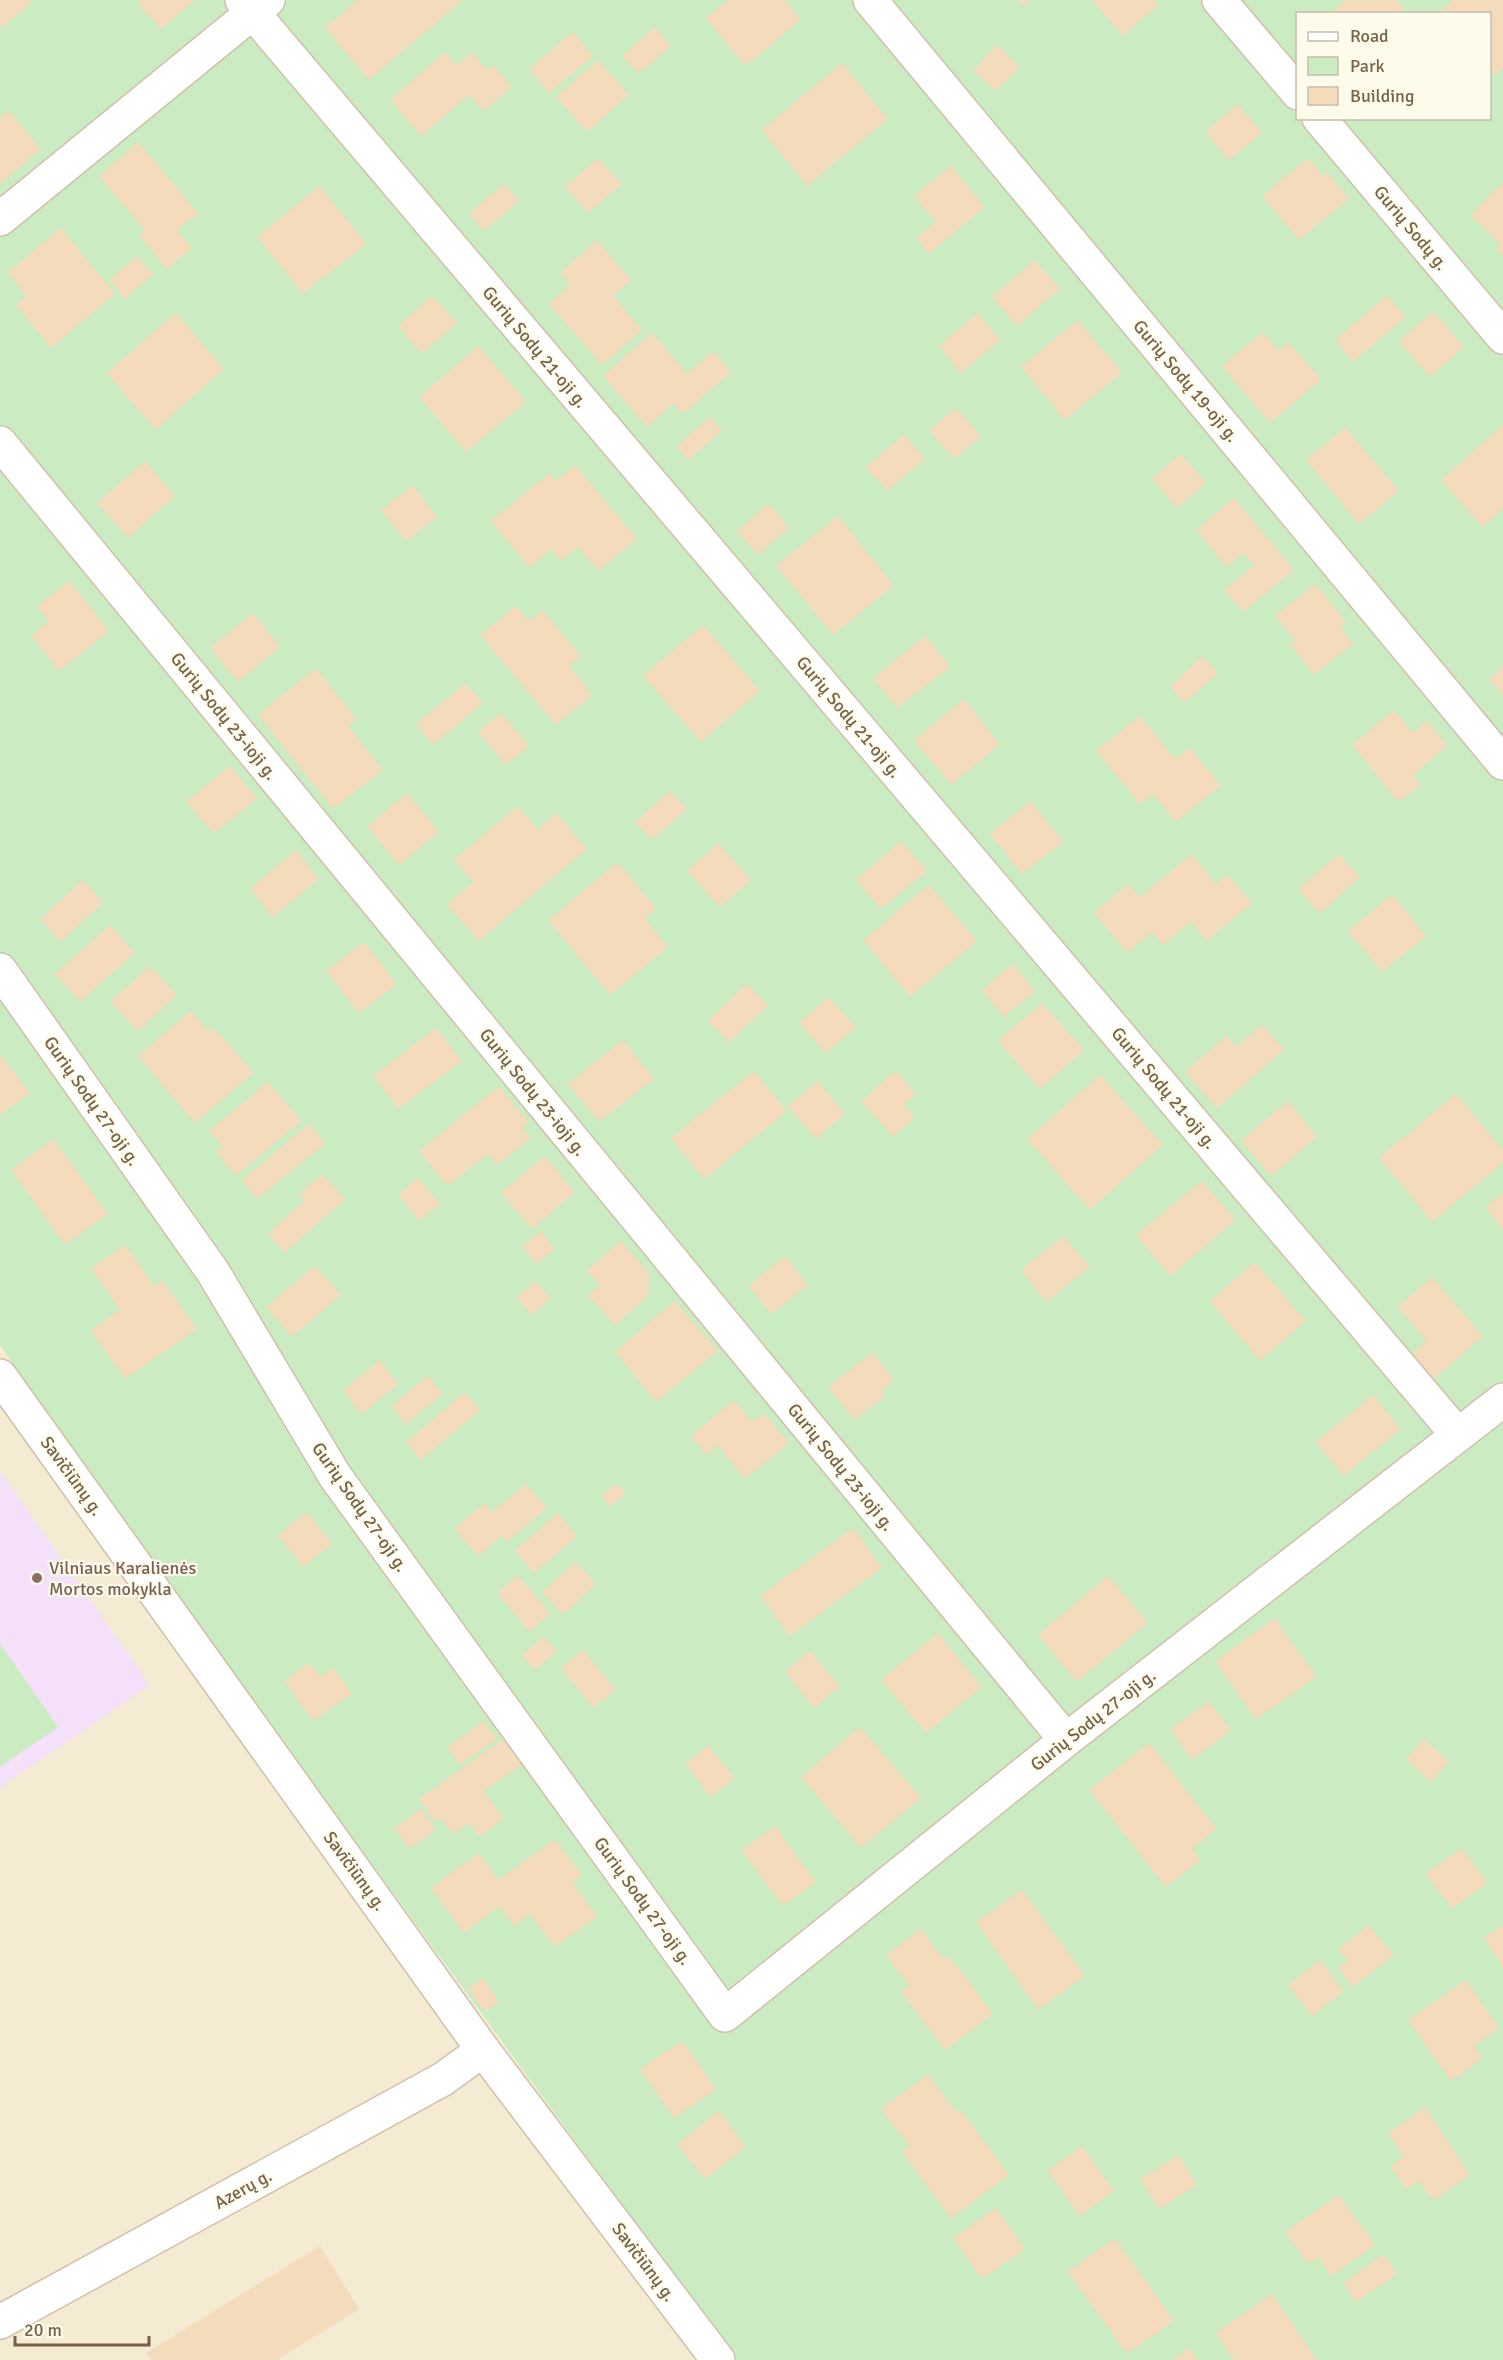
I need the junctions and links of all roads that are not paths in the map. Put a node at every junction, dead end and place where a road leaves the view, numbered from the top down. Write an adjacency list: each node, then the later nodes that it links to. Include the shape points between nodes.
1 (870, 0): 9 (street, Gurių Sodų 19-oji g.)
2 (1219, 0): 4 (street)
3 (254, 4): 6 (street); 13 (street, Gurių Sodų 21-oji g.)
4 (1296, 91)
5 (1321, 120): 7 (street, Gurių Sodų g.)
6 (0, 219)
7 (1503, 337)
8 (0, 443): 14 (street, Gurių Sodų 23-ioji g.)
9 (1503, 763)
10 (0, 970): 14 (street, Gurių Sodų 27-oji g., via 213,1272 335,1476 725,2015)
11 (0, 1376): 15 (street, Savičiūnų g.)
12 (1503, 1400): 13 (street, Gurių Sodų 27-oji g.)
13 (1457, 1434): 14 (street, Gurių Sodų 27-oji g.)
14 (1066, 1740)
15 (483, 2050): 16 (street, Azerų g., via 443,2079); 17 (street, Savičiūnų g.)
16 (0, 2322)
17 (718, 2360)

